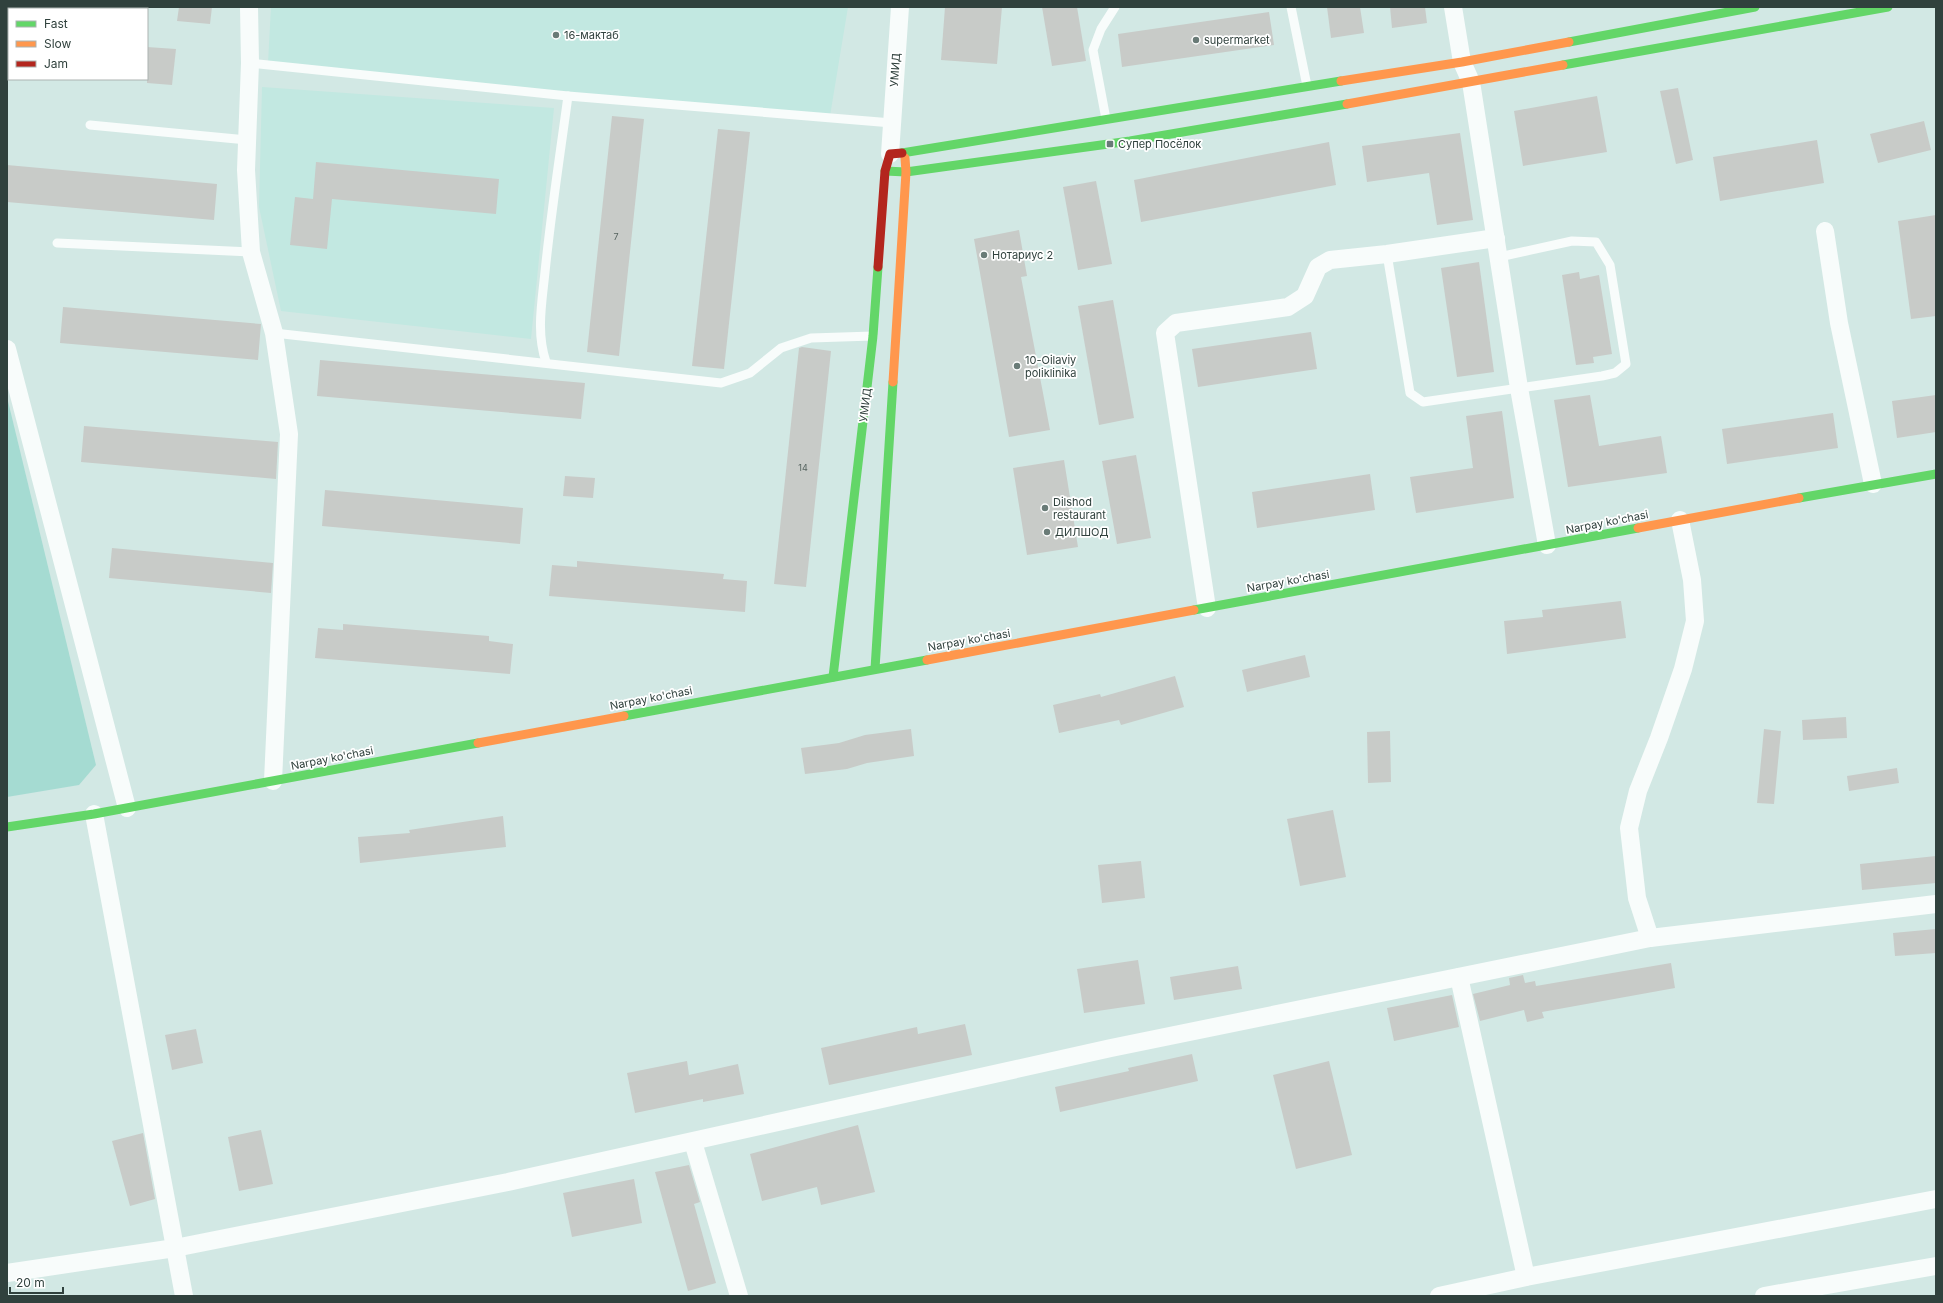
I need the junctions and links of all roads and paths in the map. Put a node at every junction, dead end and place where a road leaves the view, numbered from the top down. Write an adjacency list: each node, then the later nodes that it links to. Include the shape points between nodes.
1 (249, 7): 9 (street)
2 (900, 7): 15 (street, УМИД)
3 (1115, 7): 13 (lane, via 1101,29 1093,50)
4 (1291, 7): 11 (lane)
5 (1453, 7): 8 (street)
6 (1755, 7): 8 (street)
7 (1888, 7): 10 (street)
8 (1462, 62): 10 (street); 11 (street)
9 (250, 63): 12 (lane); 16 (street)
10 (1471, 82): 19 (street, via 1130,141); 21 (street)
11 (1308, 86): 13 (street)
12 (568, 96): 15 (lane); 29 (lane, via 550,221 540,326 541,347)
13 (1106, 119): 17 (street)
14 (90, 125): 16 (lane)
15 (892, 128): 17 (street)
16 (247, 140): 23 (street, via 246,170)
17 (897, 153): 18 (street, УМИД); 19 (street)
18 (886, 172): 19 (street); 27 (street, УМИД)
19 (906, 172): 36 (street)
20 (1825, 231): 32 (street, via 1838,323)
21 (1496, 238): 24 (street); 25 (street)
22 (56, 243): 23 (lane)
23 (251, 252): 26 (street)
24 (1387, 254): 30 (lane, via 1410,393 1423,402); 35 (street, via 1330,260 1318,267 1305,296 1288,307 1176,323 1165,333)
25 (1499, 257): 30 (street); 30 (lane, via 1572,241 1596,242 1610,265 1626,364 1616,373)
26 (274, 333): 29 (lane); 38 (street, via 288,434)
27 (873, 336): 29 (lane, via 811,338 781,348 750,374 721,383); 37 (street, УМИД)
28 (7, 349): 39 (street)
29 (546, 362)
30 (1519, 388): 34 (street)
31 (1936, 474): 32 (street, Narpay ko'chasi)
32 (1873, 484): 33 (street, Narpay ko'chasi)
33 (1680, 520): 34 (street, Narpay ko'chasi); 43 (street, via 1692,580 1695,621 1683,669 1638,791 1629,828 1637,898)
34 (1547, 545): 35 (street, Narpay ko'chasi)
35 (1207, 608): 36 (street, Narpay ko'chasi)
36 (875, 669): 37 (street, Narpay ko'chasi)
37 (833, 677): 38 (street, Narpay ko'chasi)
38 (273, 781): 39 (street, Narpay ko'chasi)
39 (127, 808): 40 (street, Narpay ko'chasi)
40 (94, 814): 41 (street, Narpay ko'chasi); 47 (street)
41 (7, 827)
42 (1936, 904): 43 (street)
43 (1650, 938): 44 (street)
44 (1459, 977): 45 (street, via 1111,1048); 50 (street)
45 (693, 1142): 47 (street); 52 (street)
46 (1936, 1199): 50 (street)
47 (175, 1248): 49 (street); 51 (street)
48 (1936, 1266): 54 (street)
49 (7, 1273)
50 (1526, 1277): 53 (street)
51 (184, 1296)
52 (740, 1296)
53 (1439, 1296)
54 (1764, 1296)

